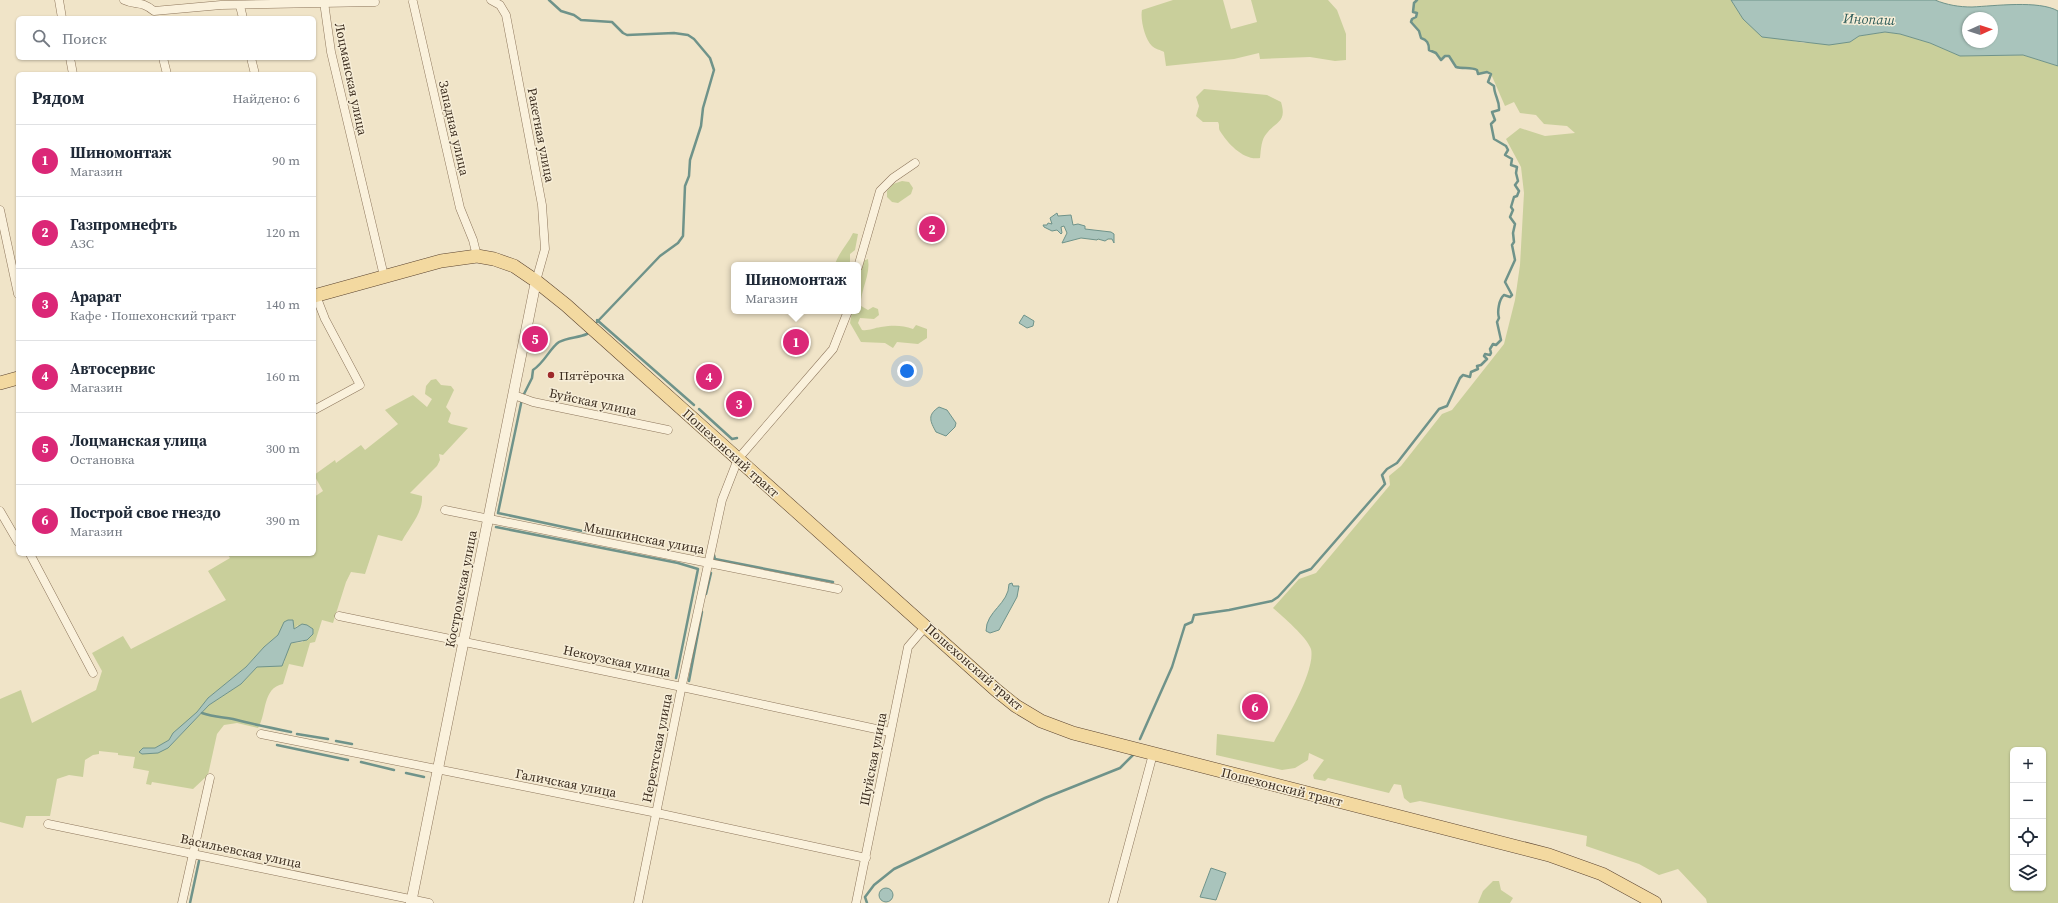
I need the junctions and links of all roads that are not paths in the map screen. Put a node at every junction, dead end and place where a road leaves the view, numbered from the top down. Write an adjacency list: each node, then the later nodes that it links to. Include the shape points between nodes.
1 (59, 0): 9 (street)
2 (124, 0): 8 (street, via 141,2)
3 (491, 0): 22 (street, Ракетная улица, via 500,6 506,15 540,194 545,249)
4 (324, 2): 5 (street); 7 (street); 21 (street, Лоцманская улица, via 331,52)
5 (375, 2)
6 (413, 2): 19 (street, Западная улица, via 460,208 473,240)
7 (240, 6): 8 (street); 10 (street)
8 (154, 14)
9 (62, 16)
10 (242, 16)
11 (70, 60): 14 (street)
12 (164, 60): 15 (street)
13 (252, 60): 16 (street)
14 (73, 72)
15 (166, 72)
16 (255, 72)
17 (915, 163): 20 (street, via 893,178 880,191)
18 (0, 210): 23 (street)
19 (476, 256): 21 (main road, via 441,261); 22 (main road, Пошехонский тракт, via 504,262)
20 (859, 262)
21 (384, 276): 24 (main road)
22 (536, 280): 29 (street, Костромская улица); 32 (main road, Пошехонский тракт)
23 (16, 285)
24 (316, 296)
25 (316, 298): 30 (street, via 360,385)
26 (847, 314): 32 (street, Нерехтская улица, via 833,349)
27 (16, 379): 28 (main road)
28 (0, 384)
29 (514, 395): 31 (street, Буйская улица, via 533,402); 35 (street, Костромская улица)
30 (316, 409)
31 (668, 430)
32 (738, 459): 38 (street, Нерехтская улица, via 722,500); 41 (main road, Пошехонский тракт)
33 (445, 510): 35 (street, Мышкинская улица)
34 (0, 511): 36 (street)
35 (488, 519): 38 (street, Мышкинская улица); 42 (street, Костромская улица)
36 (16, 539)
37 (31, 556): 43 (street)
38 (708, 563): 39 (street, Мышкинская улица); 44 (street, Нерехтская улица)
39 (838, 589)
40 (339, 616): 42 (street, Некоузская улица)
41 (926, 626): 45 (street, Шуйская улица, via 908,647); 47 (main road, Пошехонский тракт, via 996,690 1035,718 1067,731)
42 (464, 642): 44 (street, Некоузская улица); 48 (street, Костромская улица)
43 (93, 673)
44 (682, 687): 45 (street, Некоузская улица); 50 (street, Нерехтская улица)
45 (890, 732): 53 (street, Шуйская улица)
46 (260, 734): 48 (street, Галичская улица)
47 (1153, 754): 59 (street); 60 (main road, Пошехонский тракт, via 1549,855 1602,874)
48 (438, 770): 50 (street, Галичская улица); 54 (street, Костромская улица)
49 (210, 778): 52 (street)
50 (656, 813): 53 (street, Галичская улица); 57 (street, Нерехтская улица)
51 (48, 824): 52 (street, Васильевская улица)
52 (193, 853): 54 (street, Васильевская улица); 55 (street)
53 (866, 858): 58 (street, Шуйская улица)
54 (411, 901): 56 (street, Васильевская улица)
55 (182, 903)
56 (429, 903)
57 (638, 903)
58 (856, 903)
59 (1113, 903)
60 (1654, 903)

